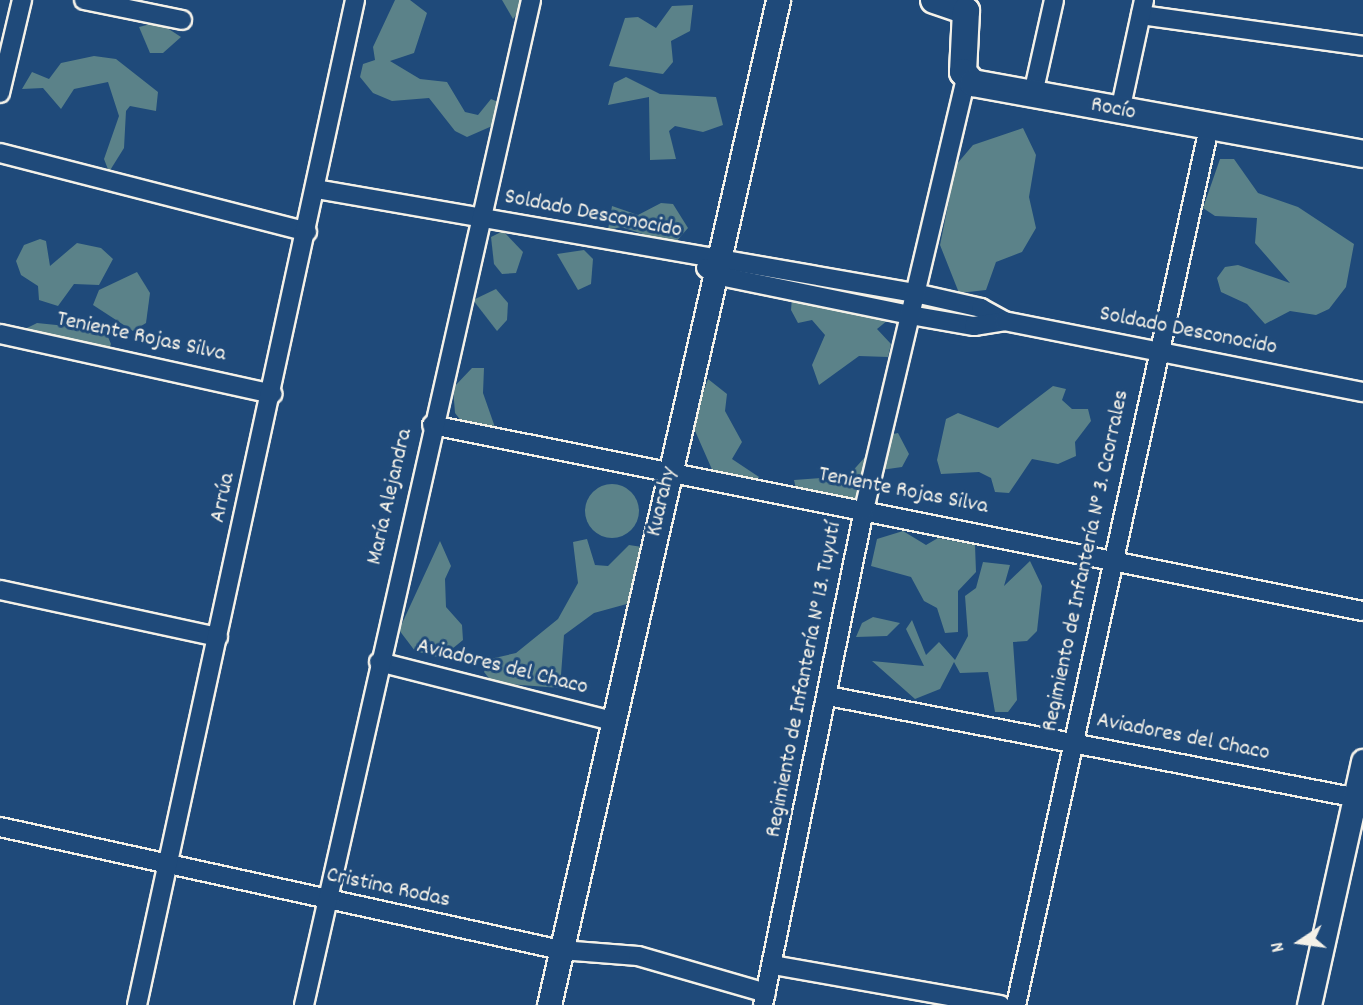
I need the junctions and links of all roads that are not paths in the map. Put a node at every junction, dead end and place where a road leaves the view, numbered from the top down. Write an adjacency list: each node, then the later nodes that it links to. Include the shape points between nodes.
1 (22, 0): 13 (street)
2 (84, 0): 10 (street)
3 (355, 0): 19 (street, Arrúa)
4 (531, 0): 20 (street, María Alejandra)
5 (778, 0): 22 (street, Kuarahy)
6 (934, 0): 8 (main road)
7 (1054, 0): 14 (street)
8 (967, 6): 12 (main road)
9 (1142, 8): 11 (street); 15 (street)
10 (182, 20)
11 (1363, 46)
12 (967, 79): 14 (main road, Rocío); 23 (street, Regimiento de Infantería N° 13. Tuyutí)
13 (0, 93)
14 (1033, 94): 15 (main road, Rocío)
15 (1120, 111): 16 (main road, Rocío)
16 (1209, 128): 18 (main road, Rocío); 27 (street, Regimiento de Infantería N° 3. Ccorrales)
17 (0, 153): 21 (street)
18 (1363, 155)
19 (316, 189): 20 (street, Soldado Desconocido); 21 (street, Arrúa)
20 (481, 219): 22 (street, Soldado Desconocido); 30 (street, María Alejandra)
21 (307, 232): 29 (street, Arrúa)
22 (717, 266): 23 (street, Soldado Desconocido); 24 (street, Soldado Desconocido); 31 (street, Kuarahy)
23 (915, 293): 24 (street, Regimiento de Infantería N° 13. Tuyutí); 25 (street, Soldado Desconocido, via 981,308)
24 (910, 315): 25 (street, Soldado Desconocido, via 974,326); 32 (street, Regimiento de Infantería N° 13. Tuyutí)
25 (1004, 321): 27 (street, Soldado Desconocido)
26 (0, 334): 29 (street, Teniente Rojas Silva)
27 (1159, 350): 28 (street, Soldado Desconocido); 33 (street, Regimiento de Infantería N° 3. Ccorrales)
28 (1363, 392)
29 (272, 394): 36 (street, Arrúa)
30 (432, 425): 31 (street, Teniente Rojas Silva); 37 (street, María Alejandra)
31 (670, 471): 32 (street, Teniente Rojas Silva); 39 (street, Kuarahy)
32 (864, 510): 33 (street, Teniente Rojas Silva); 38 (street, Regimiento de Infantería N° 13. Tuyutí)
33 (1112, 558): 35 (street, Teniente Rojas Silva); 40 (street, Regimiento de Infantería N° 3. Ccorrales)
34 (0, 590): 36 (street)
35 (1363, 611)
36 (218, 637): 44 (street, Arrúa)
37 (379, 662): 39 (street, Aviadores del Chaco); 45 (street, María Alejandra)
38 (828, 696): 40 (street, Aviadores del Chaco); 47 (street, Regimiento de Infantería N° 13. Tuyutí)
39 (614, 721): 46 (street, Kuarahy)
40 (1073, 740): 42 (street, Aviadores del Chaco); 53 (street, Regimiento de Infantería N° 3. Ccorrales)
41 (1363, 761): 42 (street)
42 (1359, 798): 54 (street)
43 (0, 827): 44 (street, Cristina Rodas)
44 (169, 868): 45 (street, Cristina Rodas); 49 (street, Arrúa)
45 (326, 901): 46 (street, Cristina Rodas); 50 (street, María Alejandra)
46 (561, 950): 48 (street, Cristina Rodas, via 614,950); 51 (street, Kuarahy)
47 (773, 965): 48 (street, Regimiento de Infantería N° 13. Tuyutí); 52 (street)
48 (765, 999)
49 (137, 1005)
50 (304, 1005)
51 (549, 1005)
52 (1001, 1005)
53 (1016, 1005)
54 (1309, 1005)

